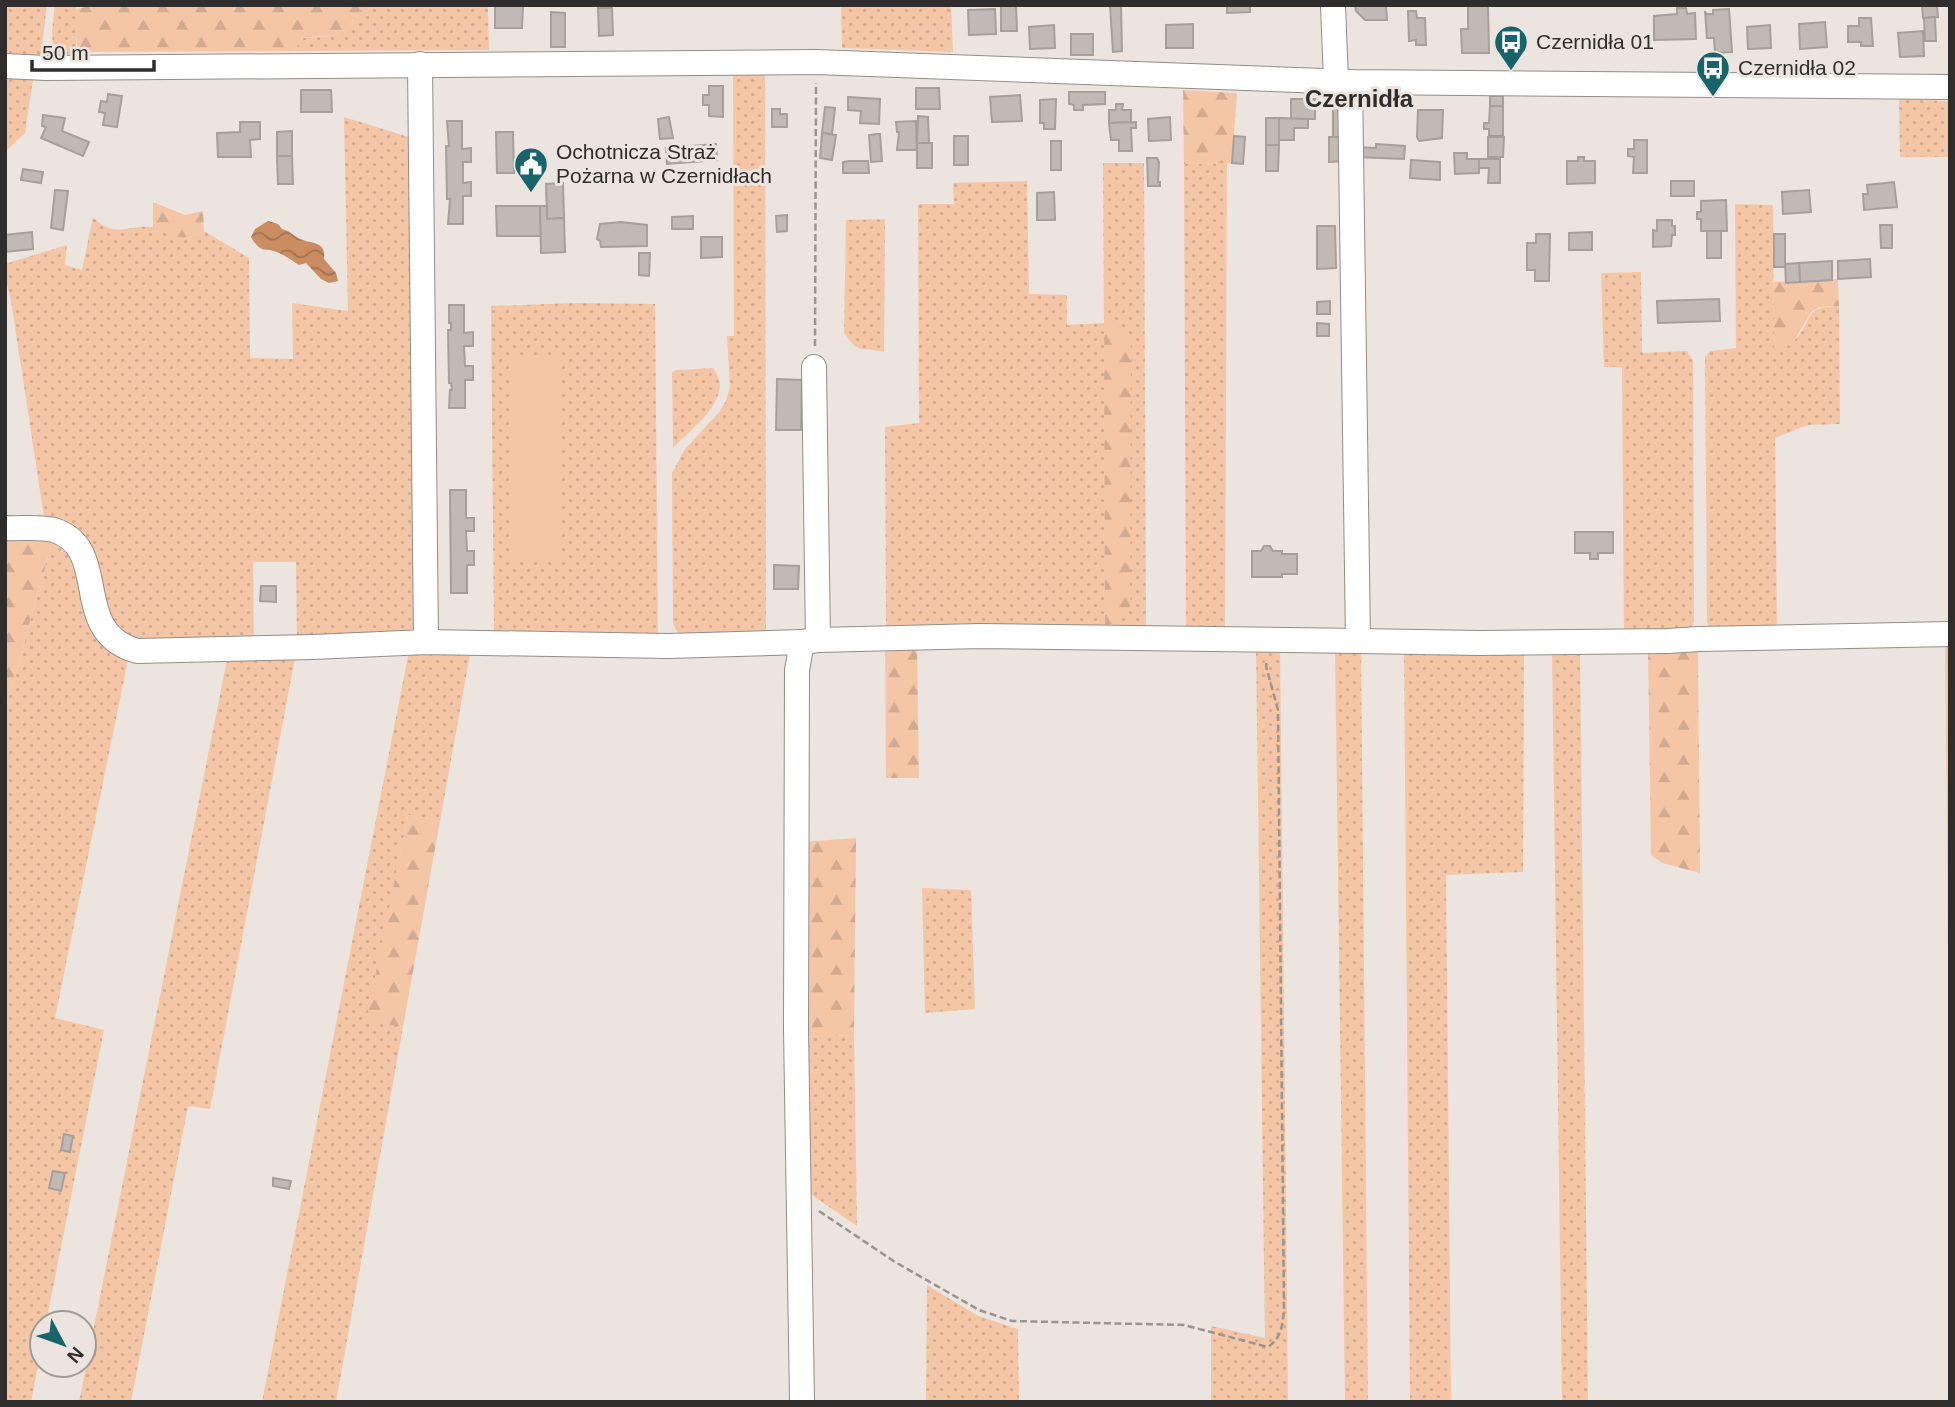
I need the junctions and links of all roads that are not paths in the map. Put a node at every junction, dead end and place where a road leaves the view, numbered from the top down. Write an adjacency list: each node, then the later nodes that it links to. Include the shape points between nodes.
1 (1333, 5): 4 (street)
2 (420, 64): 3 (street); 4 (street, via 816,62); 11 (street)
3 (5, 66)
4 (1343, 82): 5 (street); 10 (street)
5 (1950, 87)
6 (814, 366): 9 (street)
7 (5, 528): 11 (street, via 52,530 79,549 106,633 123,647 137,651)
8 (1950, 634): 10 (street, via 1655,642)
9 (810, 641): 10 (street, via 995,636); 11 (street, via 668,646); 12 (street, via 797,670)
10 (1359, 641)
11 (426, 642)
12 (802, 1402)

